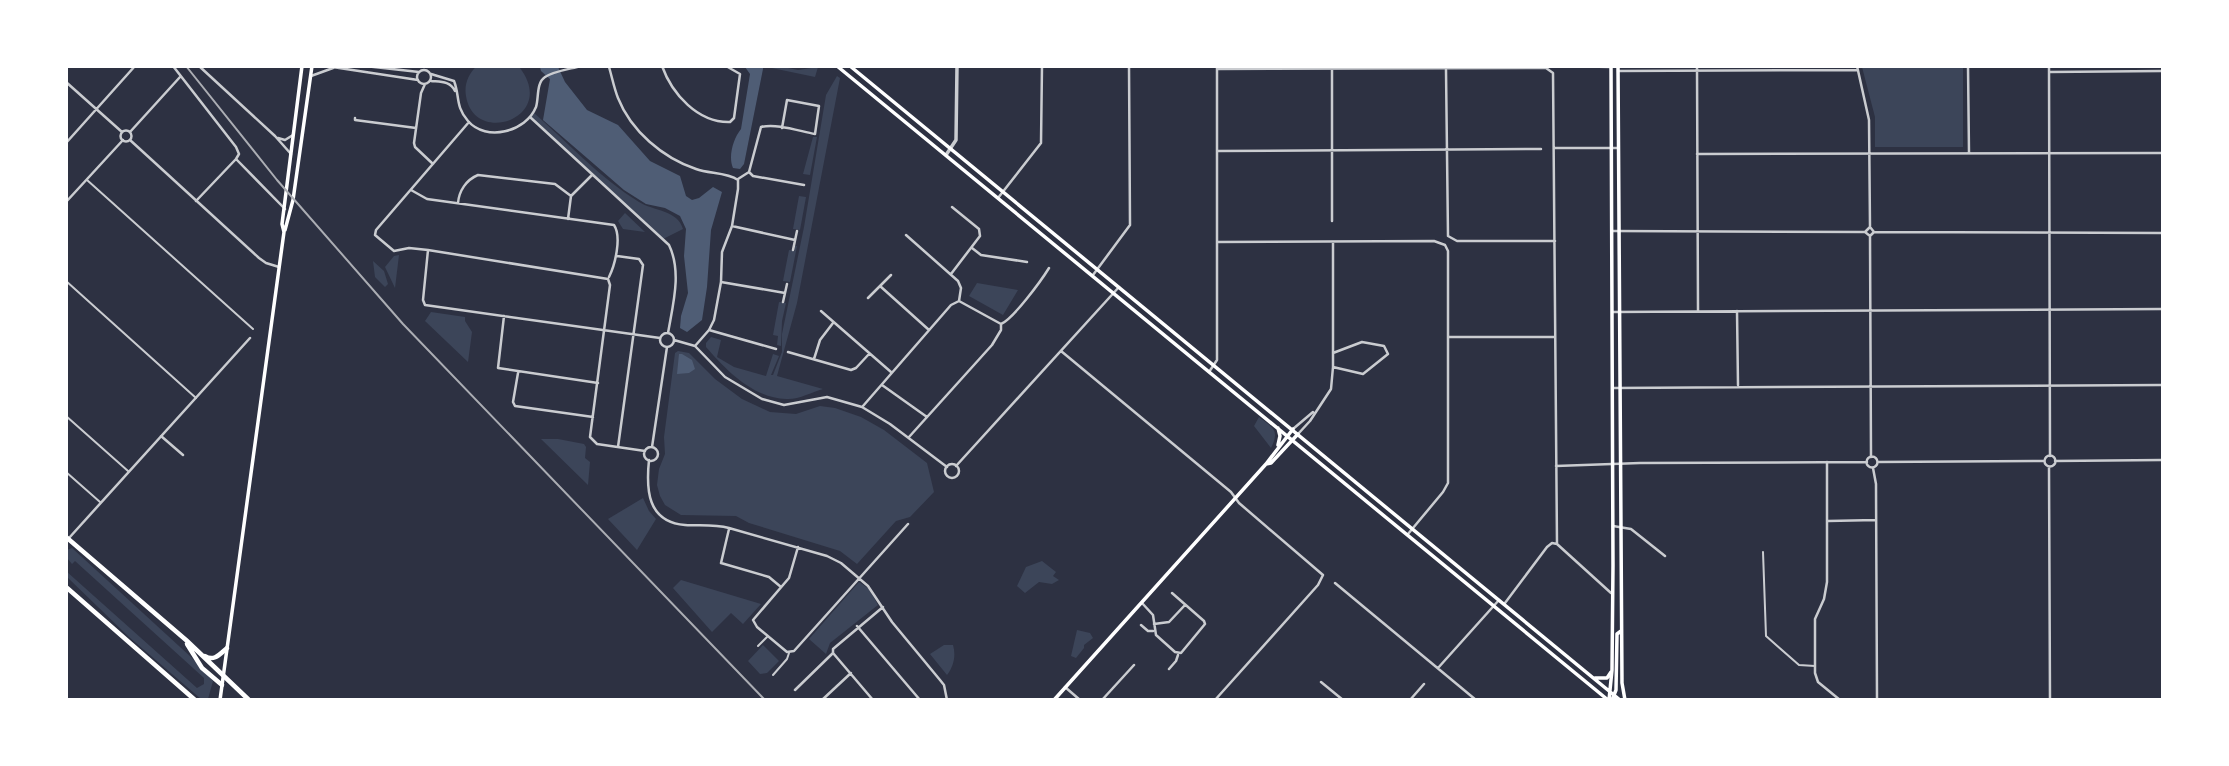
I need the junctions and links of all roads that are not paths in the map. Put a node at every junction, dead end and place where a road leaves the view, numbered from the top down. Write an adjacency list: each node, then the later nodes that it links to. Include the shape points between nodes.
1 (135, 66): 38 (street)
2 (173, 66): 31 (street)
3 (200, 66): 49 (street)
4 (302, 66): 48 (main road)
5 (312, 66): 32 (main road)
6 (326, 66): 22 (street)
7 (365, 66): 28 (street)
8 (581, 66): 39 (street, via 545,77)
9 (662, 66): 10 (street, via 685,103 701,114 730,122 740,74)
10 (726, 66)
11 (836, 66): 45 (main road)
12 (850, 66): 42 (main road)
13 (957, 66): 56 (street, via 957,129)
14 (1042, 66): 76 (street, via 1041,143)
15 (1129, 66): 112 (street, via 1130,225)
16 (1560, 66): 21 (street)
17 (1968, 66): 61 (street)
18 (2049, 66): 30 (street)
19 (609, 67): 73 (street, via 624,109 657,148 686,165)
20 (1447, 67): 24 (street); 53 (street, via 1551,69); 58 (street)
21 (1611, 67): 27 (main road); 54 (main road)
22 (337, 68): 32 (street); 33 (street)
23 (1217, 68): 24 (street); 60 (street)
24 (1332, 68): 57 (street)
25 (1697, 68): 26 (street); 27 (street); 64 (street)
26 (1857, 68): 65 (street, via 1868,115)
27 (1618, 69): 55 (main road)
28 (425, 70): 33 (street); 35 (street); 37 (street, via 453,79)
29 (2162, 71): 30 (street)
30 (2049, 72): 62 (street)
31 (180, 76): 47 (street); 68 (street, via 236,147)
32 (311, 76): 94 (main road)
33 (418, 81): 35 (street); 36 (street)
34 (66, 82): 38 (street)
35 (427, 82): 36 (street); 37 (street, via 450,84)
36 (421, 93): 43 (street)
37 (456, 94): 41 (street)
38 (97, 110): 46 (street); 52 (street)
39 (530, 117): 41 (street, via 514,129 499,132); 71 (street)
40 (355, 118): 43 (street)
41 (469, 122): 69 (street)
42 (918, 122): 45 (main road); 56 (main road)
43 (416, 128): 69 (street, via 415,147)
44 (782, 128): 44 (street, via 815,134 818,105 788,100); 70 (street, via 759,128)
45 (914, 128): 67 (main road)
46 (122, 132): 47 (street); 50 (street)
47 (130, 132): 51 (street)
48 (295, 132): 49 (street, via 285,140); 66 (main road)
49 (275, 136): 66 (street)
50 (123, 140): 51 (street); 72 (street)
51 (130, 140): 79 (street)
52 (66, 143)
53 (1555, 148): 54 (street); 102 (street)
54 (1611, 148): 55 (street); 91 (main road)
55 (1618, 148): 92 (main road)
56 (952, 149): 67 (street); 76 (main road)
57 (1332, 149): 58 (street); 60 (street); 86 (street)
58 (1446, 149): 59 (street); 102 (street, via 1450,239)
59 (1541, 149)
60 (1217, 151): 103 (street)
61 (1969, 153): 62 (street); 65 (street)
62 (2049, 153): 63 (street); 97 (street)
63 (2162, 153)
64 (1697, 154): 65 (street); 93 (street)
65 (1870, 154): 88 (street)
66 (292, 155): 83 (main road)
67 (946, 156): 78 (main road)
68 (236, 159): 79 (street); 83 (street)
69 (433, 164): 75 (street)
70 (749, 172): 73 (street); 74 (street)
71 (592, 174): 77 (street); 142 (street, via 672,252 677,269)
72 (87, 180): 80 (street); 138 (lane)
73 (738, 180): 87 (street)
74 (804, 185)
75 (411, 190): 81 (street, via 424,198); 106 (street, via 375,235 394,251)
76 (1003, 191): 78 (street); 85 (main road)
77 (572, 196): 81 (street, via 555,184 478,175 459,193); 84 (street)
78 (998, 198): 89 (main road)
79 (197, 201): 110 (street, via 263,261)
80 (66, 202)
81 (458, 204): 84 (street)
82 (953, 206): 105 (street, via 979,229)
83 (285, 209): 94 (main road)
84 (568, 219): 108 (street, via 614,225 618,234)
85 (1038, 219): 89 (main road); 112 (main road)
86 (1332, 221)
87 (732, 226): 101 (street); 118 (street, via 722,251)
88 (1870, 227): 95 (street); 96 (street)
89 (1034, 228): 115 (main road)
90 (797, 231): 101 (street)
91 (1612, 231): 92 (street); 134 (main road)
92 (1620, 231): 93 (street); 131 (main road)
93 (1698, 231): 95 (street); 132 (street)
94 (284, 232): 110 (main road)
95 (1865, 232): 100 (street)
96 (1874, 232): 97 (street); 100 (street)
97 (2050, 233): 98 (street); 127 (street)
98 (2162, 233)
99 (906, 235): 113 (street)
100 (1870, 236): 129 (street)
101 (795, 240): 107 (street)
102 (1555, 241): 145 (street)
103 (1217, 242): 104 (street); 157 (street)
104 (1333, 242): 144 (street, via 1434,241 1445,245); 154 (street)
105 (972, 248): 109 (street, via 981,255); 113 (street)
106 (428, 250): 116 (street); 135 (street, via 425,305)
107 (793, 250)
108 (615, 256): 116 (street); 143 (street, via 639,259 643,265)
109 (1027, 262)
110 (279, 267): 246 (main road)
111 (1049, 268): 137 (street, via 1010,319)
112 (1098, 269): 115 (street); 121 (main road)
113 (951, 274): 125 (street, via 960,284)
114 (891, 275): 120 (street)
115 (1092, 276): 123 (main road)
116 (608, 279): 141 (street)
117 (66, 281): 170 (lane)
118 (721, 282): 122 (street); 139 (street)
119 (787, 284): 122 (street)
120 (880, 286): 124 (street); 140 (street)
121 (1119, 286): 123 (street); 157 (main road)
122 (785, 293): 126 (street)
123 (1114, 293): 152 (street); 160 (main road)
124 (868, 298)
125 (959, 301): 137 (street); 140 (street)
126 (783, 302)
127 (2050, 309): 128 (street); 129 (street); 164 (street)
128 (2162, 309)
129 (1870, 310): 133 (street); 167 (street)
130 (821, 311): 136 (street)
131 (1619, 311): 132 (street); 134 (street); 169 (main road)
132 (1698, 311): 133 (street)
133 (1737, 311): 166 (street)
134 (1612, 312): 168 (main road)
135 (504, 316): 141 (street); 161 (street, via 497,365)
136 (834, 321): 155 (street); 156 (street, via 820,340)
137 (1001, 324): 175 (street, via 992,345)
138 (253, 329)
139 (709, 330): 149 (street); 151 (street)
140 (929, 330): 159 (street)
141 (604, 331): 143 (street); 162 (street)
142 (668, 332): 147 (street); 148 (street)
143 (634, 335): 147 (street); 183 (street)
144 (1448, 337): 145 (street); 215 (street, via 1448,483)
145 (1555, 337): 201 (street)
146 (250, 338): 170 (street)
147 (660, 338): 150 (street)
148 (674, 340): 149 (street); 150 (street)
149 (695, 346): 171 (street, via 725,377 762,399 784,405 827,397)
150 (667, 347): 184 (street)
151 (776, 349)
152 (1061, 351): 200 (street); 207 (street)
153 (788, 352): 156 (street)
154 (1333, 352): 158 (street); 158 (street, via 1362,342 1384,346 1388,354 1363,374)
155 (869, 354): 156 (street, via 851,370); 159 (street)
156 (814, 359)
157 (1214, 365): 160 (street); 177 (main road)
158 (1333, 367): 172 (street, via 1331,389)
159 (891, 372): 163 (street)
160 (1209, 372): 176 (main road)
161 (518, 373): 162 (street); 174 (street, via 515,406)
162 (598, 383): 174 (street)
163 (880, 384): 171 (street); 175 (street)
164 (2050, 385): 165 (street); 167 (street); 188 (street)
165 (2162, 385)
166 (1738, 386): 167 (street); 169 (street)
167 (1870, 386): 189 (street)
168 (1612, 388): 169 (street); 199 (main road)
169 (1619, 388): 197 (main road)
170 (196, 398): 180 (street)
171 (862, 407): 181 (street)
172 (1316, 411): 177 (street); 178 (street)
173 (66, 415): 206 (lane)
174 (593, 417): 183 (street, via 591,440)
175 (927, 417): 181 (street)
176 (1277, 427): 179 (main road); 185 (main road)
177 (1293, 429): 178 (main road); 179 (main road)
178 (1298, 434): 182 (main road); 215 (main road)
179 (1287, 435): 182 (main road); 185 (main road)
180 (161, 436): 187 (street); 206 (street)
181 (909, 438): 202 (street)
182 (1293, 440): 198 (main road); 216 (main road)
183 (618, 447): 186 (street)
184 (652, 447): 186 (street); 190 (street, via 657,455)
185 (1278, 447): 198 (main road)
186 (645, 451): 190 (street)
187 (183, 455)
188 (2050, 456): 192 (street); 193 (street)
189 (1871, 457): 195 (street); 196 (street)
190 (649, 460): 214 (street, via 648,493 664,518)
191 (2162, 460): 193 (street)
192 (2044, 461): 196 (street); 203 (street)
193 (2055, 461): 203 (street)
194 (1827, 462): 195 (street); 197 (street); 210 (street)
195 (1867, 462): 204 (street)
196 (1878, 462): 204 (street)
197 (1620, 463): 199 (street); 213 (main road)
198 (1266, 464): 207 (main road)
199 (1612, 465): 201 (street); 212 (main road)
200 (957, 466): 202 (street); 202 (street, via 953,478 947,475)
201 (1556, 466): 218 (street)
202 (947, 467)
203 (2049, 467): 284 (street)
204 (1872, 468): 209 (street)
205 (66, 472): 208 (lane)
206 (129, 472): 208 (street)
207 (1235, 499): 232 (main road); 276 (street, via 1323,575)
208 (101, 503): 217 (street)
209 (1876, 520): 210 (street); 283 (street)
210 (1828, 521): 252 (street, via 1825,594 1815,619)
211 (908, 524): 222 (street)
212 (1613, 526): 213 (street); 223 (main road)
213 (1620, 526): 221 (street, via 1638,533); 230 (main road)
214 (729, 528): 219 (street); 227 (street, via 721,563 769,578)
215 (1413, 528): 216 (street); 231 (main road)
216 (1408, 534): 236 (main road)
217 (67, 539): 244 (highway)
218 (1557, 544): 225 (street); 233 (street, via 1547,547)
219 (798, 547): 222 (street, via 834,559); 227 (street)
220 (1763, 552): 252 (lane, via 1766,636 1799,665)
221 (1665, 556)
222 (859, 578): 237 (street); 248 (street)
223 (1612, 580): 225 (street); 229 (main road)
224 (1335, 583): 253 (street)
225 (1602, 583): 229 (street)
226 (66, 587): 266 (highway)
227 (782, 587): 243 (street, via 753,618)
228 (1171, 593): 235 (street)
229 (1612, 593): 234 (main road)
230 (1621, 593): 234 (main road); 242 (main road)
231 (1500, 599): 233 (main road); 236 (street)
232 (1142, 603): 238 (street, via 1153,615); 263 (main road)
233 (1505, 603): 259 (main road)
234 (1612, 604): 255 (main road)
235 (1185, 605): 238 (street, via 1169,622); 250 (street, via 1205,624)
236 (1494, 605): 253 (street); 265 (main road)
237 (883, 607): 240 (street); 272 (street, via 944,685)
238 (1154, 624): 241 (street)
239 (1141, 625): 241 (street)
240 (857, 626): 249 (street); 271 (street)
241 (1155, 631): 250 (street)
242 (1621, 631): 265 (main road, via 1617,634); 281 (main road)
243 (768, 637): 245 (lane); 248 (street)
244 (186, 640): 247 (highway); 262 (highway, via 202,668)
245 (758, 646)
246 (227, 648): 247 (highway, via 209,659); 258 (main road)
247 (198, 651): 258 (highway)
248 (789, 652): 257 (lane)
249 (833, 653): 256 (street); 264 (street)
250 (1178, 653): 254 (street)
251 (1134, 665): 275 (street)
252 (1815, 666): 282 (street, via 1818,682)
253 (1438, 668): 279 (street)
254 (1169, 669)
255 (1612, 670): 259 (main road, via 1607,678); 265 (main road)
256 (851, 673): 269 (street); 270 (street)
257 (773, 675)
258 (223, 677): 262 (main road); 268 (highway)
259 (1592, 678): 265 (main road)
260 (1321, 682): 277 (street)
261 (1424, 684): 278 (street)
262 (222, 685): 267 (main road)
263 (1065, 687): 273 (main road); 274 (street)
264 (795, 690)
265 (1611, 697): 280 (main road)
266 (194, 699)
267 (220, 699)
268 (249, 699)
269 (822, 699)
270 (872, 699)
271 (920, 699)
272 (947, 699)
273 (1054, 699)
274 (1080, 699)
275 (1102, 699)
276 (1215, 699)
277 (1343, 699)
278 (1410, 699)
279 (1476, 699)
280 (1620, 699)
281 (1625, 699)
282 (1840, 699)
283 (1877, 699)
284 (2050, 699)

